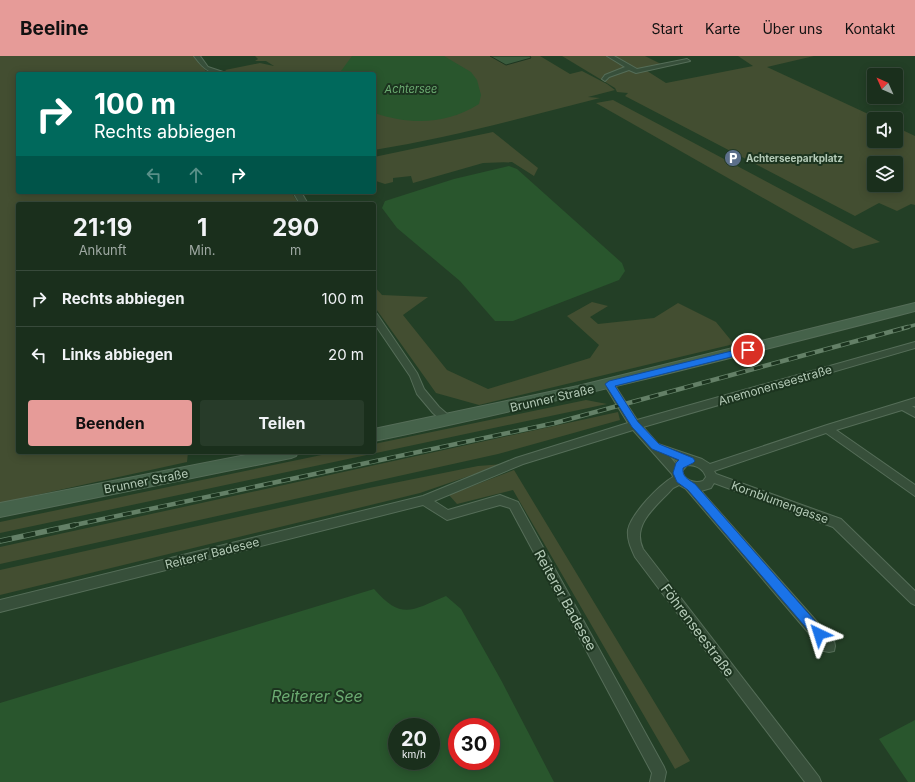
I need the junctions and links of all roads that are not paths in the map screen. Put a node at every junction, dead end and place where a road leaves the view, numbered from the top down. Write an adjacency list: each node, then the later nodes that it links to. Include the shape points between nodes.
1 (197, 56): 5 (street, via 206,68)
2 (610, 56): 4 (street, via 626,64)
3 (677, 56): 4 (street, via 687,61 636,70)
4 (628, 68): 6 (street)
5 (219, 72)
6 (605, 79)
7 (915, 307): 10 (main road, Brunner Straße)
8 (376, 319): 14 (street, via 414,375 420,391 436,410)
9 (915, 345): 15 (street, Anemonenseestraße)
10 (609, 384): 14 (main road, Brunner Straße); 15 (street)
11 (915, 402): 12 (street)
12 (904, 406): 13 (street); 16 (street)
13 (915, 413)
14 (449, 420): 17 (main road, Brunner Straße)
15 (635, 424): 18 (street); 25 (street, Reiterer Badesee, via 520,461)
16 (827, 429): 21 (street); 24 (street)
17 (376, 436)
18 (655, 446): 20 (street); 22 (street)
19 (281, 454): 26 (main road, Brunner Straße)
20 (690, 461): 21 (street, via 700,463); 22 (street, via 685,461 679,466)
21 (710, 473): 23 (street, via 710,482 703,487); 27 (street, Kornblumengasse, via 837,523)
22 (679, 476): 23 (street); 31 (street, Föhrenseestraße, via 638,519 634,530 634,542 639,553)
23 (691, 487): 29 (street)
24 (915, 491)
25 (424, 500): 28 (street, Reiterer Badesee); 30 (street, Reiterer Badesee, via 447,515 500,500 514,505 659,772)
26 (0, 510)
27 (915, 599)
28 (0, 606)
29 (829, 646)
30 (657, 782)
31 (814, 782)

